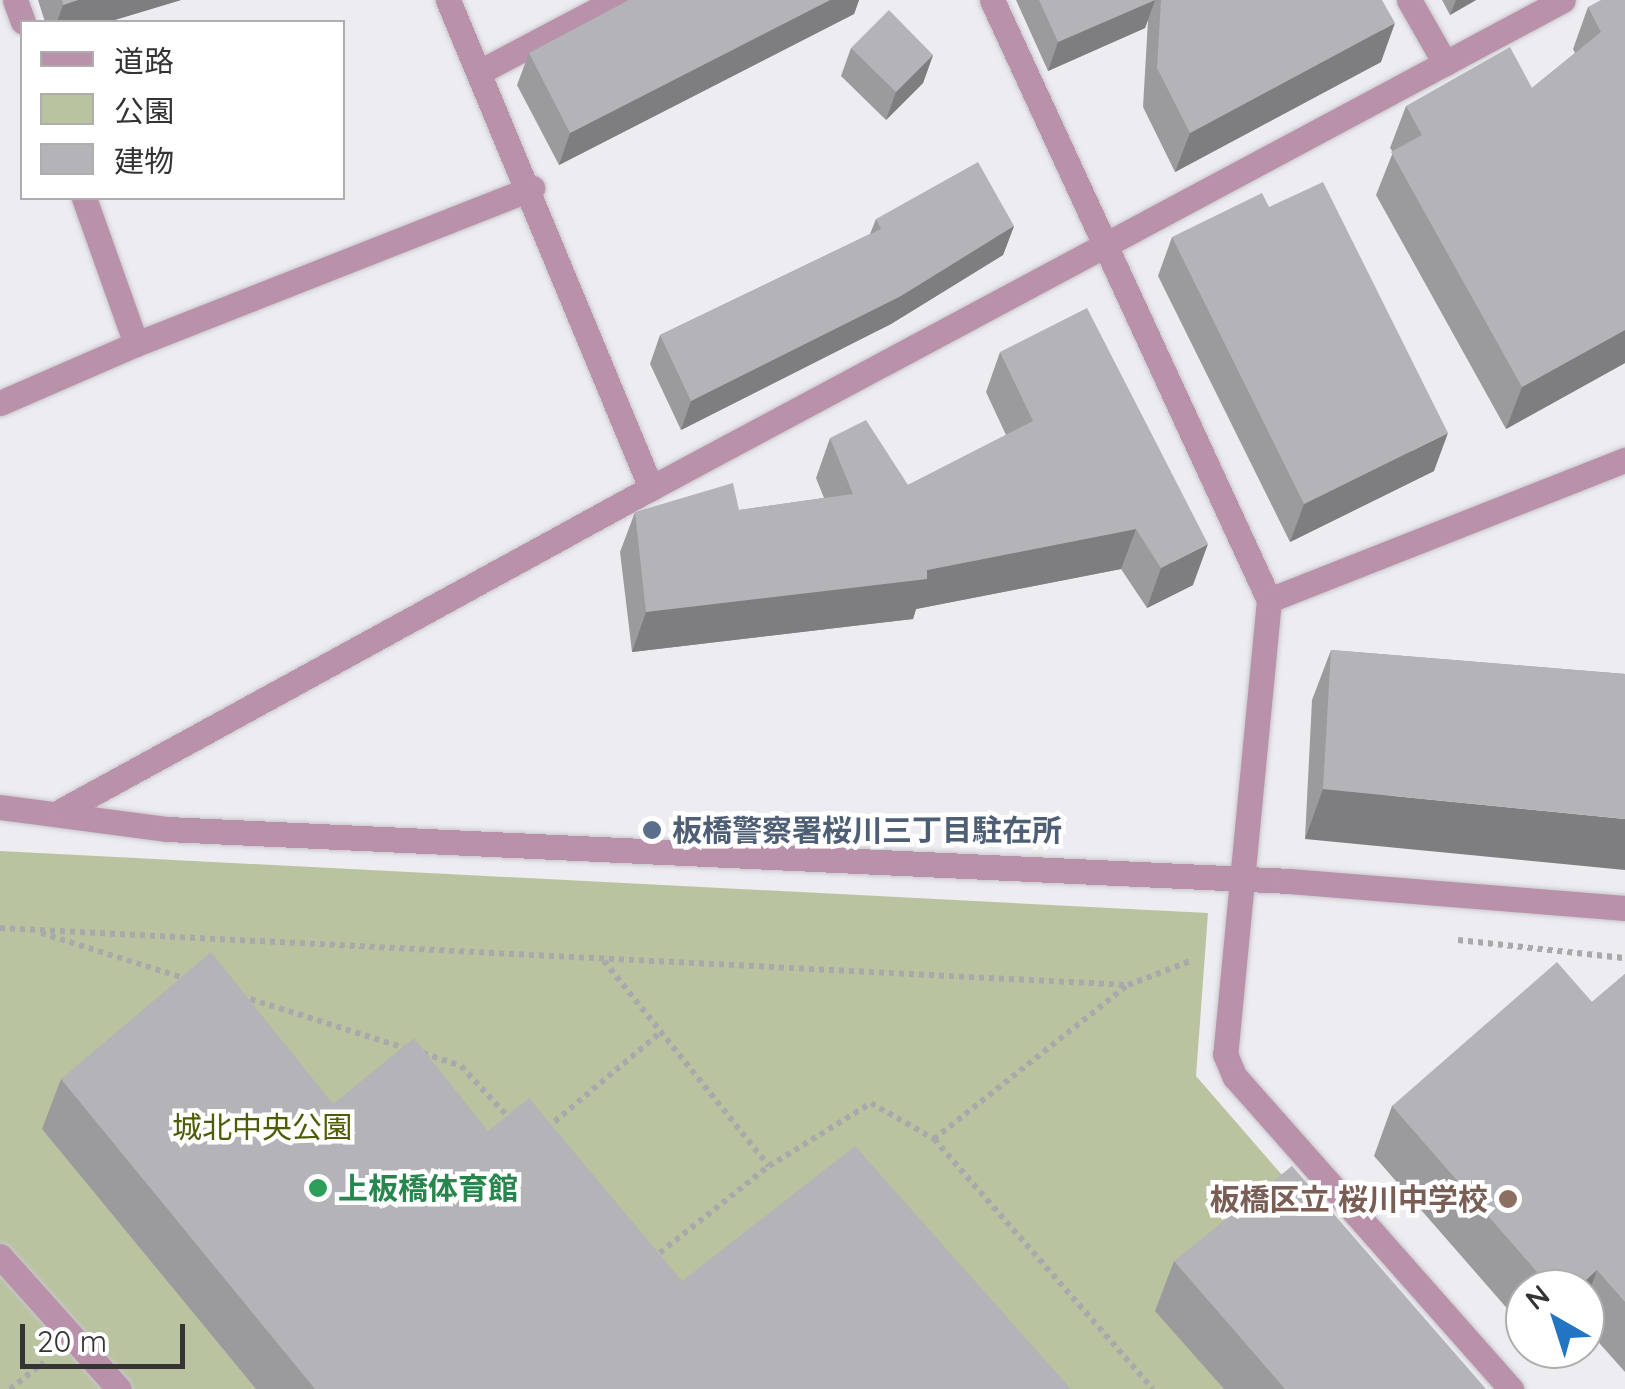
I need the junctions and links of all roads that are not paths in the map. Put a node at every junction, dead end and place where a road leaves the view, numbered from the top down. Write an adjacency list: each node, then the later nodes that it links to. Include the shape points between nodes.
1 (448, 0): 7 (street)
2 (616, 0): 7 (street)
3 (992, 0): 10 (street)
4 (1410, 0): 6 (street)
5 (1563, 0): 6 (street)
6 (1445, 63): 10 (street)
7 (483, 70): 8 (street)
8 (532, 188): 11 (street); 14 (street)
9 (85, 200): 11 (street)
10 (1105, 246): 14 (street); 15 (street)
11 (136, 344): 12 (street)
12 (0, 403)
13 (1625, 460): 15 (street)
14 (652, 488): 17 (street)
15 (1269, 600): 18 (street)
16 (0, 807): 17 (street)
17 (62, 810): 18 (street, via 168,829)
18 (1244, 880): 19 (street); 22 (street, via 1226,1054 1235,1078)
19 (1625, 908)
20 (0, 1256): 21 (street)
21 (119, 1389)
22 (1511, 1389)

